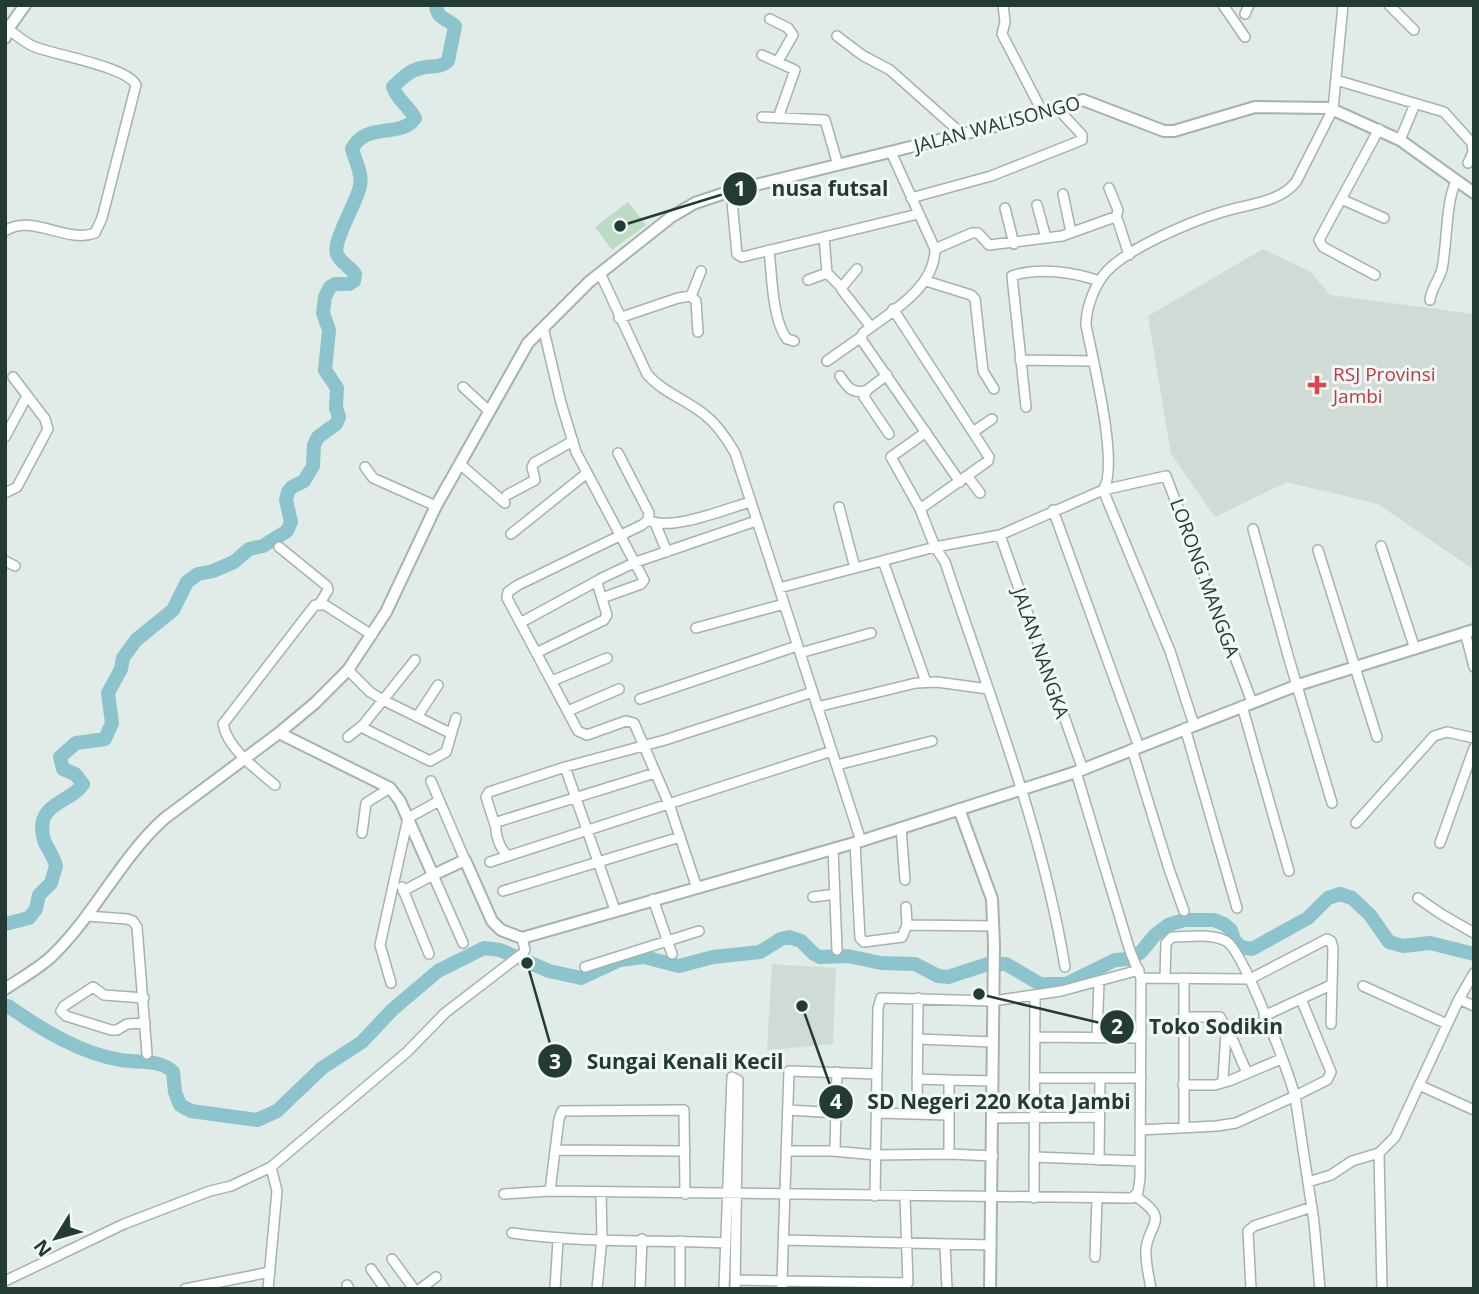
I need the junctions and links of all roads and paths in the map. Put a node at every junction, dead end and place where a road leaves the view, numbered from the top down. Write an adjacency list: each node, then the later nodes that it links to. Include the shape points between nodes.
1 (25, 5): 8 (street)
2 (1003, 5): 17 (street, via 1004,40)
3 (1223, 5): 10 (street)
4 (1343, 5): 13 (street)
5 (1389, 5): 7 (street)
6 (770, 19): 12 (street, via 793,35)
7 (1414, 30)
8 (7, 34): 38 (street, via 31,46 112,70 136,85 95,233 17,225)
9 (837, 36): 21 (street, via 890,70)
10 (1245, 37)
11 (762, 55): 12 (street)
12 (778, 61): 19 (street, via 795,69)
13 (1335, 80): 14 (street); 16 (street)
14 (1415, 104): 22 (street); 24 (street, via 1446,114 1472,144)
15 (1056, 107): 16 (street, JALAN WALISONGO, via 1086,100 1164,131 1255,107); 17 (street, JALAN WALISONGO); 31 (street, via 1082,140 991,176)
16 (1333, 108): 20 (street, JALAN WALISONGO); 45 (street, via 1296,182 1284,194 1196,221)
17 (1042, 111): 21 (street, JALAN WALISONGO)
18 (762, 117): 19 (street)
19 (778, 118): 25 (street, via 825,120)
20 (1379, 130): 22 (street, JALAN WALISONGO); 32 (street)
21 (962, 134): 23 (street, JALAN WALISONGO)
22 (1400, 140): 26 (street, JALAN WALISONGO)
23 (891, 152): 25 (street, JALAN WALISONGO); 31 (street)
24 (1468, 163)
25 (838, 165): 28 (street, JALAN WALISONGO)
26 (1456, 182): 29 (street, JALAN WALISONGO); 56 (street, via 1449,201 1441,273)
27 (1109, 188): 36 (street, via 1118,210)
28 (732, 191): 44 (street, via 738,256); 48 (street, JALAN WALISONGO, via 684,209)
29 (1474, 192)
30 (1063, 194): 39 (street)
31 (911, 198): 35 (street)
32 (1341, 199): 37 (street); 50 (street, via 1321,234 1321,244)
33 (1038, 205): 41 (street)
34 (1005, 208): 42 (street)
35 (918, 214): 40 (street); 43 (street)
36 (1116, 218): 39 (street); 45 (street)
37 (1384, 218)
38 (5, 231)
39 (1072, 232): 41 (street)
40 (824, 237): 44 (street); 49 (street)
41 (1046, 238): 42 (street)
42 (1014, 244): 43 (street, via 989,245 976,232)
43 (935, 249): 52 (street)
44 (769, 250): 63 (street, via 782,333)
45 (1129, 255): 53 (street)
46 (857, 269): 54 (street)
47 (701, 271): 55 (street)
48 (600, 273): 58 (street); 59 (street, JALAN WALISONGO)
49 (827, 273): 51 (street); 54 (street)
50 (1375, 275)
51 (808, 280)
52 (926, 281): 57 (street); 71 (street, via 975,299 983,371)
53 (1099, 281): 64 (street, via 1074,274 1013,275); 66 (street, via 1086,316)
54 (842, 288): 60 (street)
55 (691, 296): 58 (street); 61 (street, via 696,300)
56 (1430, 300)
57 (893, 309): 60 (street); 78 (street)
58 (619, 318): 90 (street, via 646,374 705,414 722,432 735,453)
59 (543, 327): 75 (street, JALAN WALISONGO, via 523,350); 81 (street)
60 (871, 327): 62 (street)
61 (698, 332)
62 (861, 337): 65 (street); 67 (street)
63 (794, 341)
64 (1020, 360): 66 (street); 74 (street)
65 (827, 361)
66 (1093, 361): 87 (street, via 1108,448)
67 (887, 375): 72 (street); 77 (street)
68 (840, 376): 72 (street, via 851,390)
69 (13, 377): 73 (street)
70 (463, 387): 75 (street)
71 (994, 389)
72 (865, 391): 79 (street, via 864,397)
73 (27, 396): 80 (street); 89 (street, via 46,419 48,429 17,487)
74 (1026, 407)
75 (489, 411): 83 (street, JALAN WALISONGO)
76 (992, 419): 78 (street)
77 (926, 432): 86 (street); 93 (street, via 891,457)
78 (973, 432): 86 (street, via 989,459)
79 (888, 434)
80 (5, 436)
81 (572, 441): 83 (street, via 534,463 535,480 506,499); 85 (street)
82 (618, 453): 96 (street)
83 (460, 464): 91 (street, JALAN WALISONGO)
84 (365, 467): 91 (street, via 373,478)
85 (587, 473): 98 (street); 99 (street)
86 (964, 480): 88 (street); 93 (street)
87 (1103, 489): 94 (street); 138 (street, LORONG MANGGA, via 1166,475); 144 (street, via 1170,651)
88 (980, 493)
89 (5, 494)
90 (750, 502): 95 (street); 96 (street, via 673,523)
91 (436, 506): 120 (street, JALAN WALISONGO)
92 (839, 507): 110 (street)
93 (920, 509): 103 (street)
94 (1053, 510): 100 (street); 152 (street)
95 (756, 521): 105 (street); 112 (street)
96 (651, 522): 99 (street); 105 (street)
97 (1253, 528): 132 (street)
98 (511, 534)
99 (621, 535): 108 (street); 116 (street, via 508,592)
100 (1000, 536): 103 (street); 158 (street, JALAN NANGKA)
101 (1381, 546): 122 (street)
102 (279, 547): 114 (street, via 327,586)
103 (935, 547): 107 (street); 134 (street, via 945,562)
104 (1318, 550): 126 (street)
105 (667, 552): 108 (street)
106 (5, 561): 109 (street)
107 (883, 561): 110 (street); 130 (street)
108 (636, 562): 111 (street); 113 (street, via 644,582)
109 (15, 566)
110 (855, 568): 112 (street)
111 (597, 581): 113 (street); 116 (street)
112 (779, 588): 115 (street)
113 (601, 598): 123 (street, via 607,615 604,620)
114 (320, 603): 120 (street); 155 (street, via 311,608 223,724)
115 (784, 604): 117 (street); 121 (street)
116 (520, 623): 123 (street)
117 (696, 628)
118 (1469, 631): 122 (street); 127 (street)
119 (871, 633): 121 (street)
120 (372, 635): 128 (street, JALAN WALISONGO)
121 (799, 649): 135 (street); 136 (street)
122 (1415, 649): 126 (street)
123 (536, 653): 129 (street)
124 (607, 658): 129 (street)
125 (415, 660): 137 (street)
126 (1356, 666): 132 (street); 148 (street)
127 (1474, 667)
128 (348, 670): 137 (street); 145 (street, JALAN WALISONGO)
129 (552, 681): 140 (street)
130 (926, 682): 134 (street); 139 (street)
131 (438, 685): 141 (street)
132 (1298, 685): 138 (street); 166 (street)
133 (619, 689): 140 (street)
134 (988, 690): 163 (street)
135 (813, 692): 139 (street); 151 (street)
136 (640, 699)
137 (383, 700): 141 (street); 143 (street)
138 (1247, 704): 144 (street); 183 (street)
139 (817, 707): 154 (street)
140 (568, 711): 151 (street, via 579,731 587,735 626,721 634,723)
141 (417, 717): 146 (street)
142 (456, 718): 146 (street)
143 (363, 725): 146 (street, via 430,761 446,752); 147 (street)
144 (1189, 727): 152 (street); 195 (street)
145 (279, 733): 155 (street, JALAN WALISONGO); 162 (street)
146 (450, 733)
147 (348, 737)
148 (1377, 737)
149 (1474, 738): 170 (street, via 1447,732 1434,736)
150 (932, 741): 156 (street)
151 (644, 746): 157 (street); 159 (street)
152 (1136, 748): 158 (street); 197 (street)
153 (1474, 748): 177 (street)
154 (832, 751): 156 (street); 167 (street)
155 (245, 760): 161 (street); 198 (street, JALAN WALISONGO, via 148,833)
156 (836, 765): 176 (street)
157 (565, 767): 164 (street); 171 (street, via 489,792 486,797)
158 (1080, 771): 163 (street); 211 (street, JALAN NANGKA)
159 (655, 773): 164 (street); 167 (street)
160 (431, 781): 165 (street)
161 (275, 785)
162 (390, 788): 169 (street); 174 (street, via 366,803)
163 (1021, 790): 168 (street); 210 (street)
164 (575, 799): 171 (street); 173 (street)
165 (439, 801): 169 (street); 180 (street)
166 (1332, 803)
167 (668, 804): 173 (street); 175 (street)
168 (959, 809): 172 (street); 200 (street, via 992,900)
169 (408, 818): 184 (street); 185 (street)
170 (1356, 823)
171 (495, 825): 179 (street)
172 (901, 828): 176 (street); 186 (street)
173 (586, 830): 179 (street); 182 (street)
174 (362, 833)
175 (680, 837): 182 (street); 187 (street)
176 (858, 842): 178 (street); 199 (street, via 860,938 864,942 900,937)
177 (1440, 844)
178 (833, 849): 187 (street); 190 (street)
179 (508, 856): 181 (street)
180 (465, 860): 185 (street); 203 (street, via 492,921)
181 (489, 862)
182 (598, 862): 189 (street); 196 (street)
183 (1289, 871)
184 (396, 872): 188 (street); 217 (street, via 380,945)
185 (433, 875): 188 (street); 205 (street)
186 (905, 880)
187 (697, 888): 193 (street)
188 (403, 891): 207 (street)
189 (503, 891)
190 (835, 894): 191 (street); 206 (street)
191 (813, 897)
192 (1419, 898): 202 (street)
193 (653, 899): 196 (street); 204 (street)
194 (906, 907): 199 (street)
195 (1237, 908)
196 (615, 910): 203 (street)
197 (1184, 911)
198 (88, 916): 220 (street, JALAN WALISONGO, via 52,956); 222 (street, via 135,923)
199 (907, 925): 200 (street)
200 (993, 926): 226 (street)
201 (699, 931): 204 (street)
202 (1474, 933)
203 (522, 938): 276 (street, via 522,954 445,1013 407,1052)
204 (667, 940): 208 (street); 209 (street)
205 (463, 943)
206 (837, 950)
207 (429, 954)
208 (672, 954)
209 (585, 967)
210 (1065, 967)
211 (1138, 969): 213 (street); 216 (street); 236 (street)
212 (1474, 973): 225 (street)
213 (1165, 977): 214 (street); 215 (street, via 1168,939 1207,936 1231,945)
214 (1184, 978): 215 (street); 229 (street)
215 (1250, 979): 218 (street, via 1325,938 1332,944); 228 (street)
216 (1099, 981): 221 (street); 235 (street)
217 (391, 983)
218 (1331, 985): 224 (street); 231 (street)
219 (1363, 986): 232 (street)
220 (5, 989)
221 (1035, 995): 226 (street); 234 (street)
222 (144, 998): 230 (street); 230 (street, via 104,995 93,987 61,1012 111,1030)
223 (918, 998): 226 (street); 237 (street); 243 (street, via 884,997 878,1001)
224 (1301, 999): 228 (street); 253 (street, via 1331,1075)
225 (1459, 999): 227 (street); 232 (street)
226 (993, 1001): 238 (street)
227 (1474, 1006)
228 (1264, 1016): 240 (street)
229 (1184, 1017): 233 (street, via 1220,1017); 252 (street)
230 (145, 1023): 239 (street)
231 (1331, 1024)
232 (1447, 1024): 251 (street)
233 (1227, 1030): 242 (street, via 1231,1030); 250 (street)
234 (1036, 1037): 235 (street); 245 (street)
235 (1097, 1038): 236 (street)
236 (1141, 1038): 247 (street)
237 (918, 1039): 238 (street); 244 (street)
238 (993, 1042): 249 (street)
239 (147, 1054)
240 (1281, 1059): 242 (street); 253 (street)
241 (837, 1072): 243 (street); 254 (street, via 789,1071); 256 (street)
242 (1247, 1073): 250 (street)
243 (877, 1074): 257 (street)
244 (917, 1079): 248 (street); 258 (street)
245 (1035, 1079): 246 (street); 260 (street)
246 (1100, 1079): 247 (street); 261 (street)
247 (1141, 1079): 264 (street)
248 (949, 1080): 249 (street); 259 (street)
249 (993, 1080): 262 (street)
250 (1225, 1082): 252 (street)
251 (1419, 1085): 255 (street); 269 (street, via 1395,1137)
252 (1183, 1086): 263 (street)
253 (1295, 1096): 263 (street, via 1236,1123); 277 (street)
254 (788, 1110): 256 (street); 267 (street)
255 (1474, 1110)
256 (838, 1113): 268 (street)
257 (877, 1113): 258 (street); 271 (street)
258 (917, 1114): 259 (street)
259 (948, 1115): 270 (street)
260 (1035, 1116): 261 (street); 262 (street); 273 (street)
261 (1099, 1117): 274 (street)
262 (993, 1118): 272 (street)
263 (1184, 1128): 264 (street)
264 (1140, 1130): 275 (street)
265 (555, 1150): 266 (street); 266 (street, via 560,1114 572,1110 684,1111); 278 (street)
266 (685, 1151): 281 (street)
267 (786, 1151): 268 (street); 283 (street)
268 (833, 1151): 271 (street)
269 (1380, 1153): 277 (street); 329 (street)
270 (949, 1154): 271 (street); 272 (street)
271 (876, 1155): 284 (street)
272 (993, 1156): 287 (street)
273 (1034, 1157): 274 (street); 288 (street)
274 (1099, 1160): 275 (street)
275 (1140, 1161): 285 (street)
276 (271, 1167): 305 (street, via 276,1191); 307 (street, via 124,1224)
277 (1308, 1182): 290 (street)
278 (550, 1191): 279 (street); 280 (street)
279 (601, 1193): 281 (street); 293 (street)
280 (504, 1194)
281 (685, 1194): 282 (street)
282 (732, 1194): 282 (street, via 732,1077 738,1080); 283 (street); 291 (street)
283 (784, 1195): 284 (street); 296 (street)
284 (875, 1196): 286 (street)
285 (1135, 1196): 289 (street); 326 (street, via 1155,1218 1146,1249)
286 (905, 1197): 287 (street); 299 (street)
287 (992, 1198): 288 (street); 301 (street)
288 (1034, 1198): 289 (street)
289 (1097, 1199): 302 (street)
290 (1312, 1207): 327 (street, via 1248,1231); 328 (street)
291 (731, 1229): 298 (street); 309 (street)
292 (512, 1233): 295 (street)
293 (602, 1238): 294 (street); 295 (street); 320 (street)
294 (642, 1239): 297 (street); 321 (street)
295 (558, 1240): 319 (street)
296 (783, 1240): 299 (street); 310 (street)
297 (680, 1241): 298 (street); 322 (street)
298 (726, 1243): 323 (street)
299 (907, 1243): 300 (street); 313 (street)
300 (945, 1245): 301 (street); 324 (street)
301 (991, 1245): 325 (street)
302 (1095, 1257)
303 (392, 1259): 317 (street)
304 (371, 1269): 316 (street)
305 (270, 1272): 308 (street); 315 (street)
306 (436, 1278): 318 (street)
307 (5, 1281)
308 (228, 1284): 314 (street)
309 (735, 1284): 310 (street)
310 (782, 1285): 311 (street)
311 (822, 1285): 312 (street)
312 (861, 1285): 313 (street)
313 (908, 1286)
314 (184, 1289)
315 (268, 1289)
316 (385, 1289)
317 (414, 1289)
318 (420, 1289)
319 (555, 1289)
320 (597, 1289)
321 (640, 1289)
322 (680, 1289)
323 (724, 1289)
324 (947, 1289)
325 (990, 1289)
326 (1152, 1289)
327 (1251, 1289)
328 (1320, 1289)
329 (1382, 1289)

